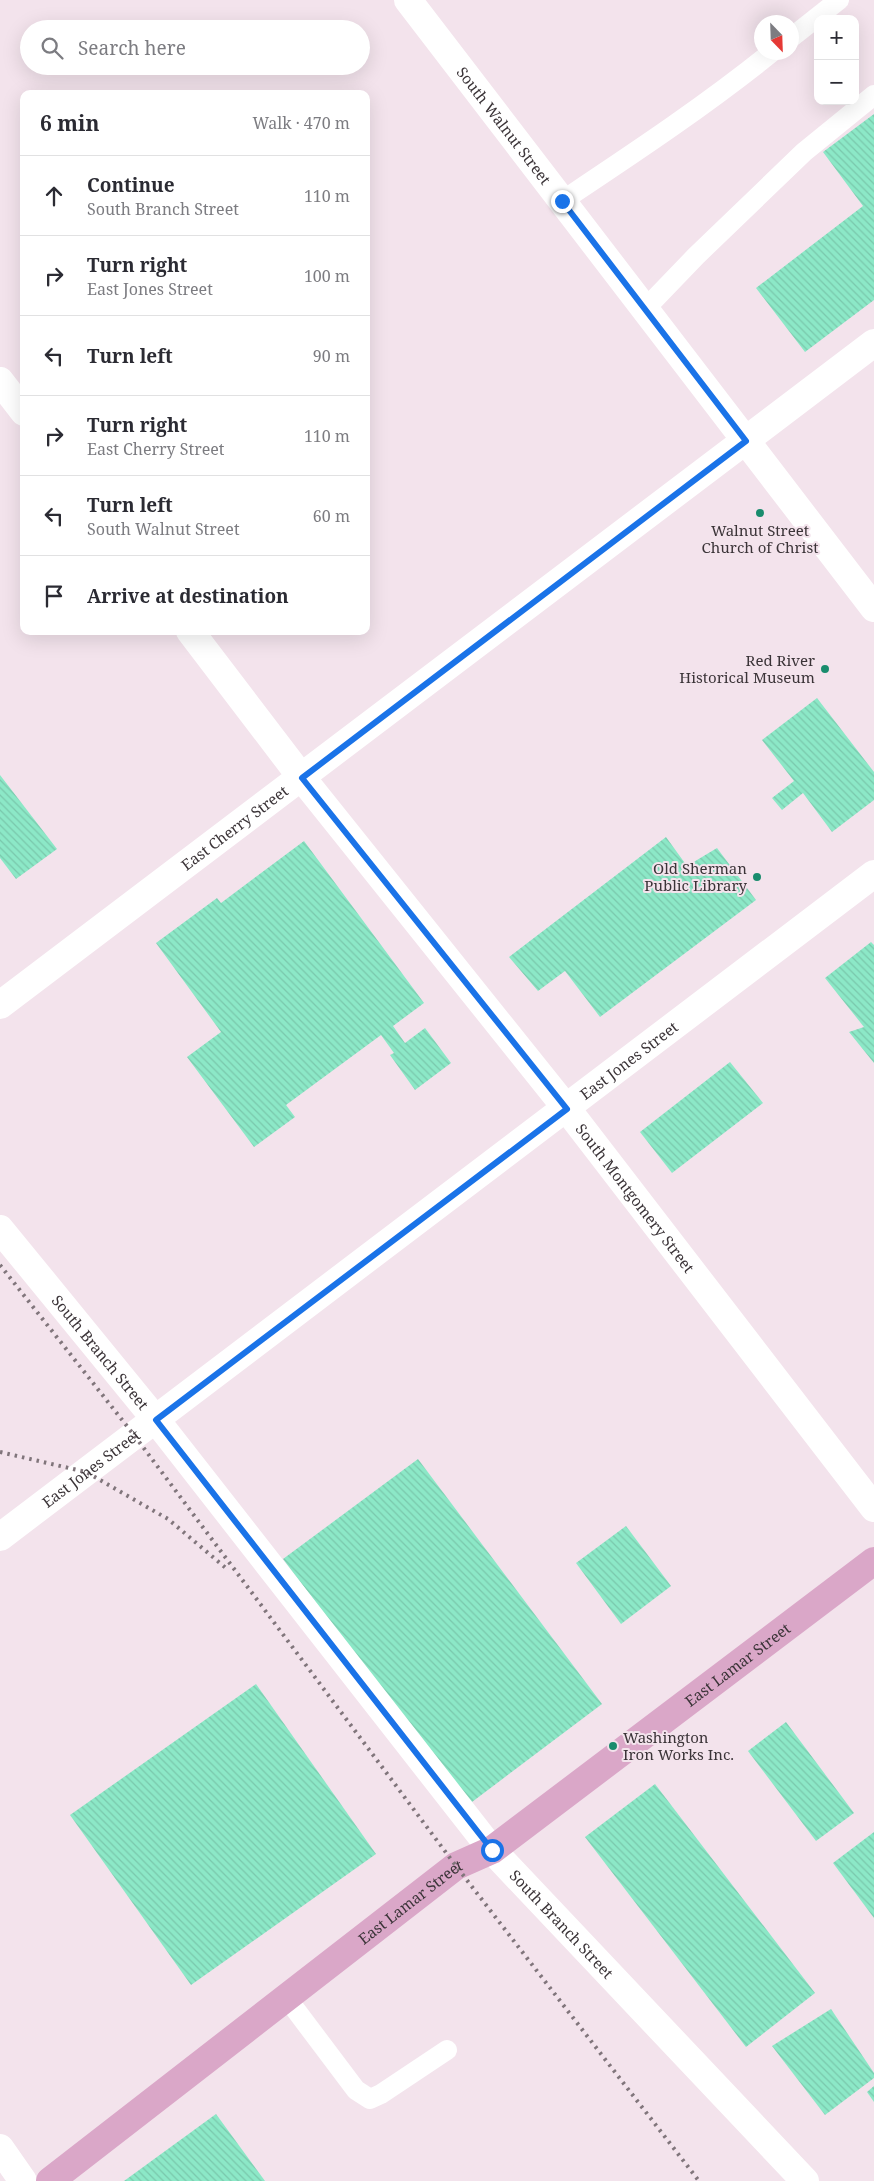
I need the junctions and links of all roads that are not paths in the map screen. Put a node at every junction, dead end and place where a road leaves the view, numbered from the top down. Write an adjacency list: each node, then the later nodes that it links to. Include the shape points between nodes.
1 (408, 0): 6 (street, South Walnut Street)
2 (839, 0): 3 (lane)
3 (799, 31)
4 (762, 60): 6 (lane, via 731,85)
5 (874, 95): 7 (lane, via 804,152)
6 (562, 201): 7 (street, South Walnut Street)
7 (645, 309): 11 (street, South Walnut Street)
8 (874, 343): 11 (street, East Cherry Street)
9 (0, 381): 10 (street)
10 (20, 407)
11 (746, 441): 12 (street, South Walnut Street); 14 (street, East Cherry Street)
12 (874, 608)
13 (193, 635): 14 (street, South Montgomery Street)
14 (302, 778): 16 (street, East Cherry Street); 17 (street, South Montgomery Street)
15 (874, 874): 17 (street, East Jones Street)
16 (0, 1005)
17 (567, 1109): 19 (street, East Jones Street); 20 (street, South Montgomery Street)
18 (0, 1229): 19 (street, South Branch Street)
19 (156, 1420): 21 (street, East Jones Street); 23 (street, South Branch Street)
20 (874, 1508)
21 (0, 1537)
22 (874, 1561): 23 (main road, East Lamar Street)
23 (492, 1850): 24 (main road, East Lamar Street, via 456,1866); 29 (street, South Branch Street)
24 (286, 1997): 25 (lane, via 356,2090 370,2099); 28 (main road, East Lamar Street)
25 (448, 2050)
26 (0, 2148): 27 (street)
27 (23, 2181)
28 (50, 2181)
29 (804, 2181)

